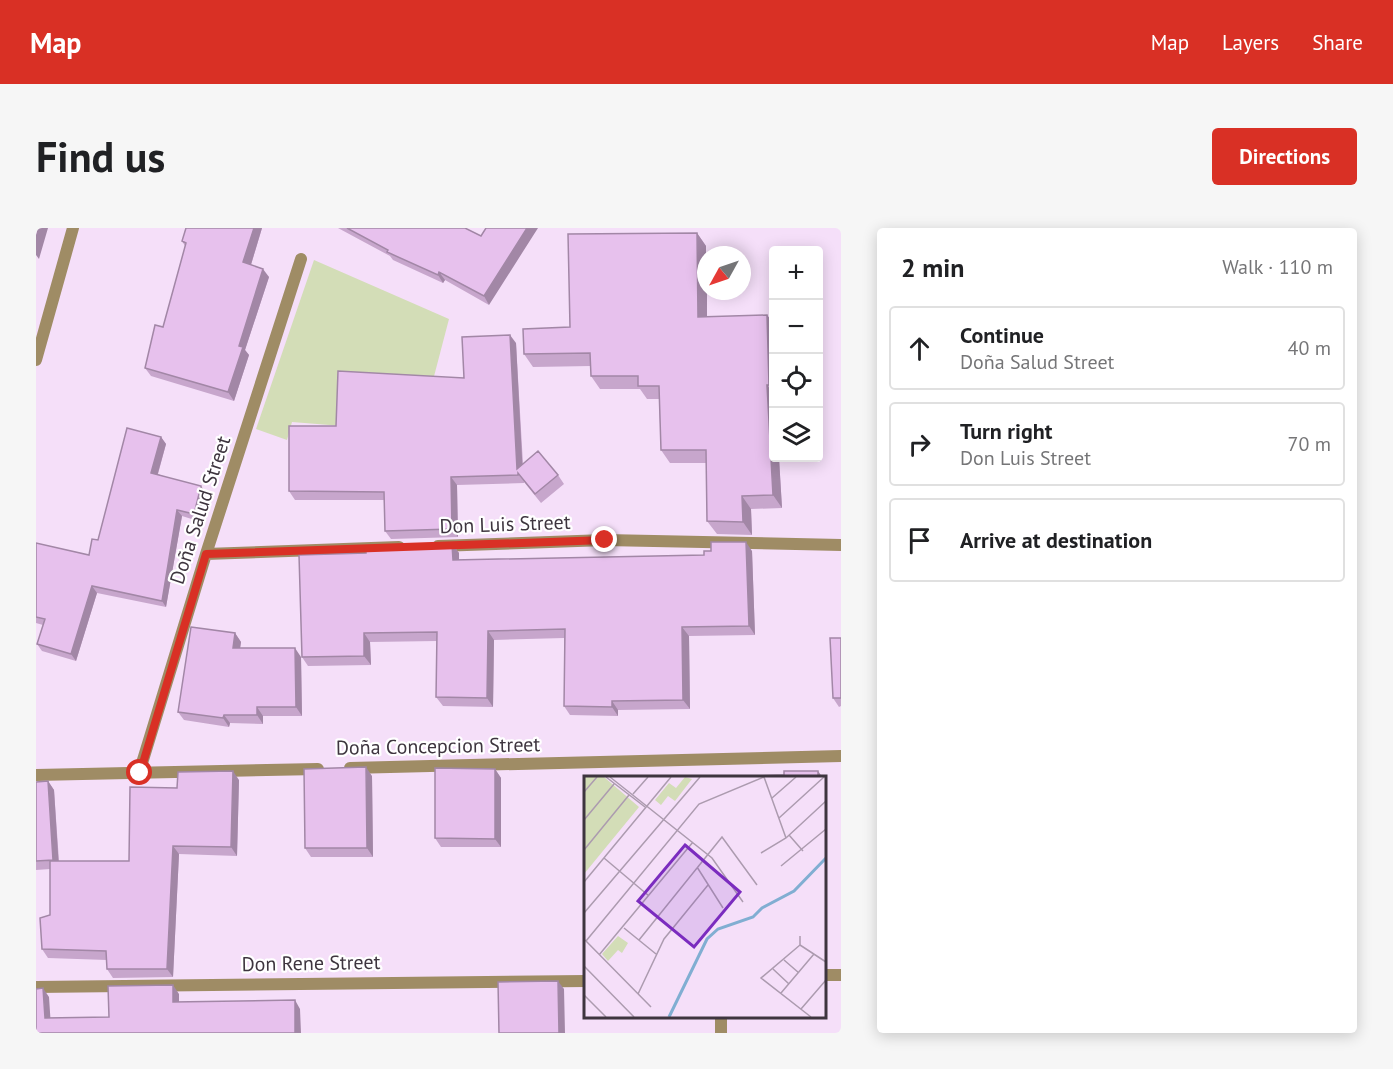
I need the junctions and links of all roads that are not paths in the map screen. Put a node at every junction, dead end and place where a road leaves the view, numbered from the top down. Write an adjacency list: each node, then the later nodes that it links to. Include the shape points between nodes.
1 (73, 228): 3 (street)
2 (301, 259): 5 (street, Doña Salud Street)
3 (36, 360)
4 (841, 545): 5 (street, Don Luis Street, via 605,540)
5 (206, 554): 7 (street, Doña Salud Street)
6 (841, 756): 7 (street, Doña Concepcion Street)
7 (140, 773): 8 (street, Doña Concepcion Street)
8 (36, 774)
9 (584, 981): 10 (street, Don Rene Street)
10 (36, 987)

